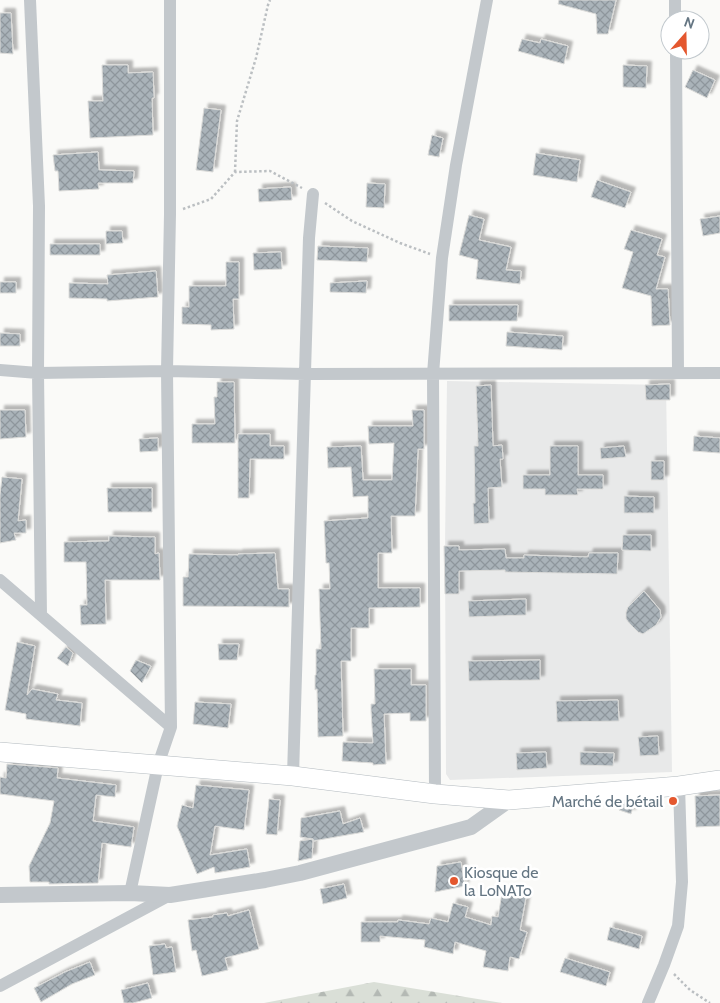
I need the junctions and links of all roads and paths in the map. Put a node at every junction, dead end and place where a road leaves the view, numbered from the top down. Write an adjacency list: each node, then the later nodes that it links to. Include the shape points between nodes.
1 (30, 0): 13 (street, via 39,206)
2 (170, 0): 8 (street)
3 (270, 0): 6 (path, via 237,121)
4 (487, 0): 9 (street)
5 (676, 60): 12 (street)
6 (235, 172): 7 (path, via 270,171); 8 (path, via 211,199)
7 (312, 194): 9 (path, via 352,221); 15 (street)
8 (170, 214): 11 (street)
9 (442, 258): 16 (street)
10 (0, 370): 13 (street)
11 (166, 371): 13 (street); 15 (street); 19 (street)
12 (678, 372): 14 (street); 16 (street)
13 (38, 373): 18 (street)
14 (720, 373)
15 (306, 374): 16 (street); 22 (street)
16 (433, 374): 25 (street)
17 (0, 580): 18 (street)
18 (40, 615): 19 (street)
19 (171, 727): 21 (street)
20 (0, 752): 21 (main road)
21 (158, 766): 22 (main road); 27 (street)
22 (293, 776): 25 (main road)
23 (720, 780): 24 (main road)
24 (679, 786): 26 (main road); 30 (street, via 682,882 678,926)
25 (435, 794): 26 (main road)
26 (509, 800): 29 (street, via 470,827 433,838 282,877)
27 (130, 894): 28 (street); 29 (street)
28 (0, 895)
29 (170, 895): 31 (street)
30 (664, 965): 32 (street); 33 (path, via 690,990)
31 (0, 986)
32 (648, 1003)
33 (710, 1003)

